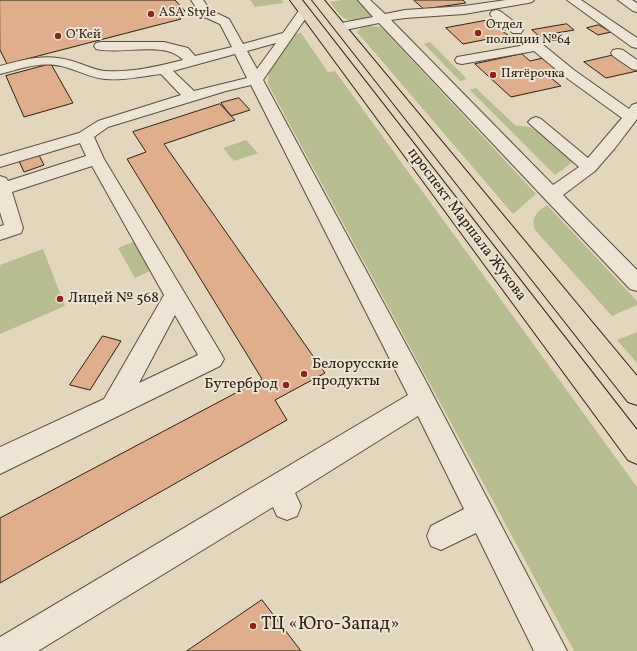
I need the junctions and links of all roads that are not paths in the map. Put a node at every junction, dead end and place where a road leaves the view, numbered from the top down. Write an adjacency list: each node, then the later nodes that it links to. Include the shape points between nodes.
1 (197, 0): 15 (street, via 206,13 225,22)
2 (364, 0): 9 (street)
3 (573, 0): 13 (street)
4 (624, 0): 7 (street)
5 (306, 4): 10 (main road, проспект Маршала Жукова); 12 (street); 38 (main road, проспект Маршала Жукова)
6 (530, 5): 8 (street, via 506,15); 9 (street, via 405,14)
7 (637, 8)
8 (496, 14): 9 (street, via 412,26); 11 (street)
9 (387, 25): 10 (street); 31 (street)
10 (340, 28): 35 (main road, проспект Маршала Жукова)
11 (516, 30)
12 (286, 36): 15 (street); 22 (street)
13 (637, 44)
14 (100, 46): 18 (street, via 164,46 183,51)
15 (239, 50): 18 (street); 22 (street)
16 (618, 53): 19 (street)
17 (462, 60): 24 (street, via 537,47 570,74)
18 (193, 62): 20 (street)
19 (637, 66)
20 (164, 69): 21 (street, via 107,75 49,60); 23 (street)
21 (0, 70)
22 (256, 80): 23 (street); 36 (street)
23 (190, 96): 26 (street, via 103,124)
24 (634, 112): 29 (street)
25 (536, 122): 29 (street)
26 (85, 136): 27 (street); 28 (street)
27 (96, 159): 30 (street); 34 (street)
28 (0, 162)
29 (590, 167): 31 (street)
30 (1, 185): 32 (street, via 14,228)
31 (552, 194): 33 (street)
32 (0, 234)
33 (637, 283)
34 (175, 295): 37 (street); 37 (street, via 212,359)
35 (637, 394)
36 (422, 400): 40 (street); 42 (street, via 283,497)
37 (113, 407): 39 (street)
38 (637, 451)
39 (0, 461)
40 (481, 516): 41 (street); 43 (street)
41 (441, 536)
42 (8, 651)
43 (551, 651)

